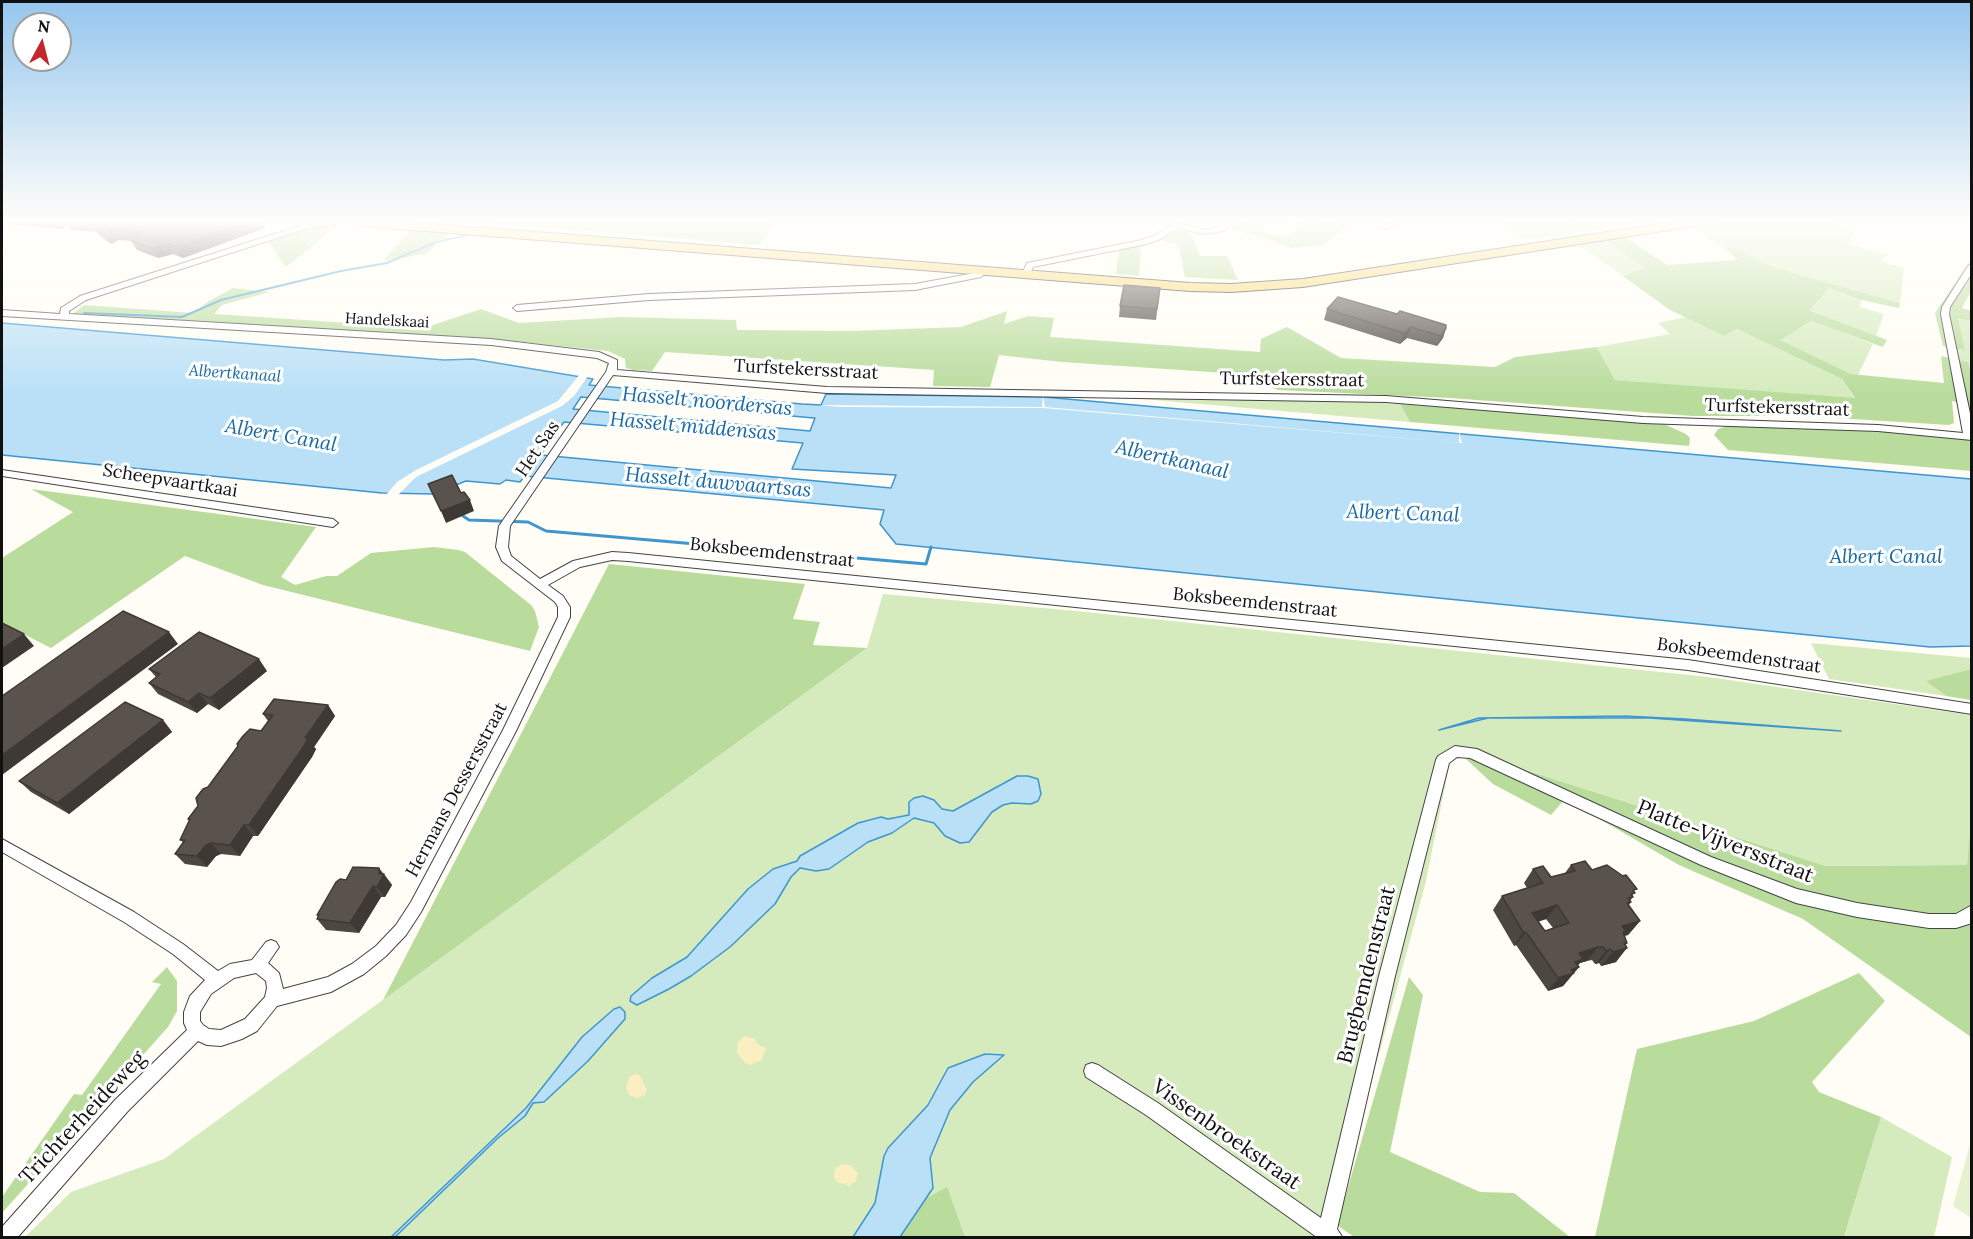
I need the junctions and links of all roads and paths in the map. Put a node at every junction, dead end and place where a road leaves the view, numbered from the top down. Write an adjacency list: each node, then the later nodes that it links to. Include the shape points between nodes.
1 (138, 280): 8 (street, via 83,298 64,310)
2 (950, 280): 6 (street, via 915,286 649,297)
3 (1099, 280): 4 (main road, via 1190,287 1270,286)
4 (1311, 280)
5 (1963, 280): 10 (street, via 1945,314)
6 (517, 308)
7 (2, 314): 8 (street, Handelskaai)
8 (64, 317): 9 (street, Handelskaai, via 490,342 599,355 614,362)
9 (608, 375): 10 (street, Turfstekersstraat, via 828,390 1386,399 1643,420 1878,428); 13 (street, Het Sas, via 506,526)
10 (1970, 436)
11 (2, 473): 12 (street, Scheepvaartkaai)
12 (333, 523)
13 (502, 548): 14 (street, Hermans Dessersstraat, via 506,558)
14 (539, 585): 15 (street, Boksbeemdenstraat, via 577,564 612,556 628,557 1688,665); 22 (street, Hermans Dessersstraat, via 564,607 561,627 416,907 401,930 358,969 331,984)
15 (1971, 710)
16 (1472, 753): 18 (street, Platte-Vijversstraat, via 1706,861 1796,896 1929,921 1956,921); 25 (street, Brugbemdenstraat, via 1455,751 1443,760 1387,976)
17 (2, 844): 21 (street, via 129,917)
18 (1971, 912)
19 (271, 947): 20 (street)
20 (256, 966): 21 (street, via 230,971); 22 (street, via 273,978)
21 (216, 979): 23 (street, via 196,1000 192,1023)
22 (272, 1000): 23 (street, via 257,1019 236,1033 214,1037)
23 (197, 1031): 26 (street, Trichterheideweg, via 114,1114)
24 (1092, 1071): 25 (street, Vissenbroekstraat)
25 (1330, 1235)
26 (4, 1238)

